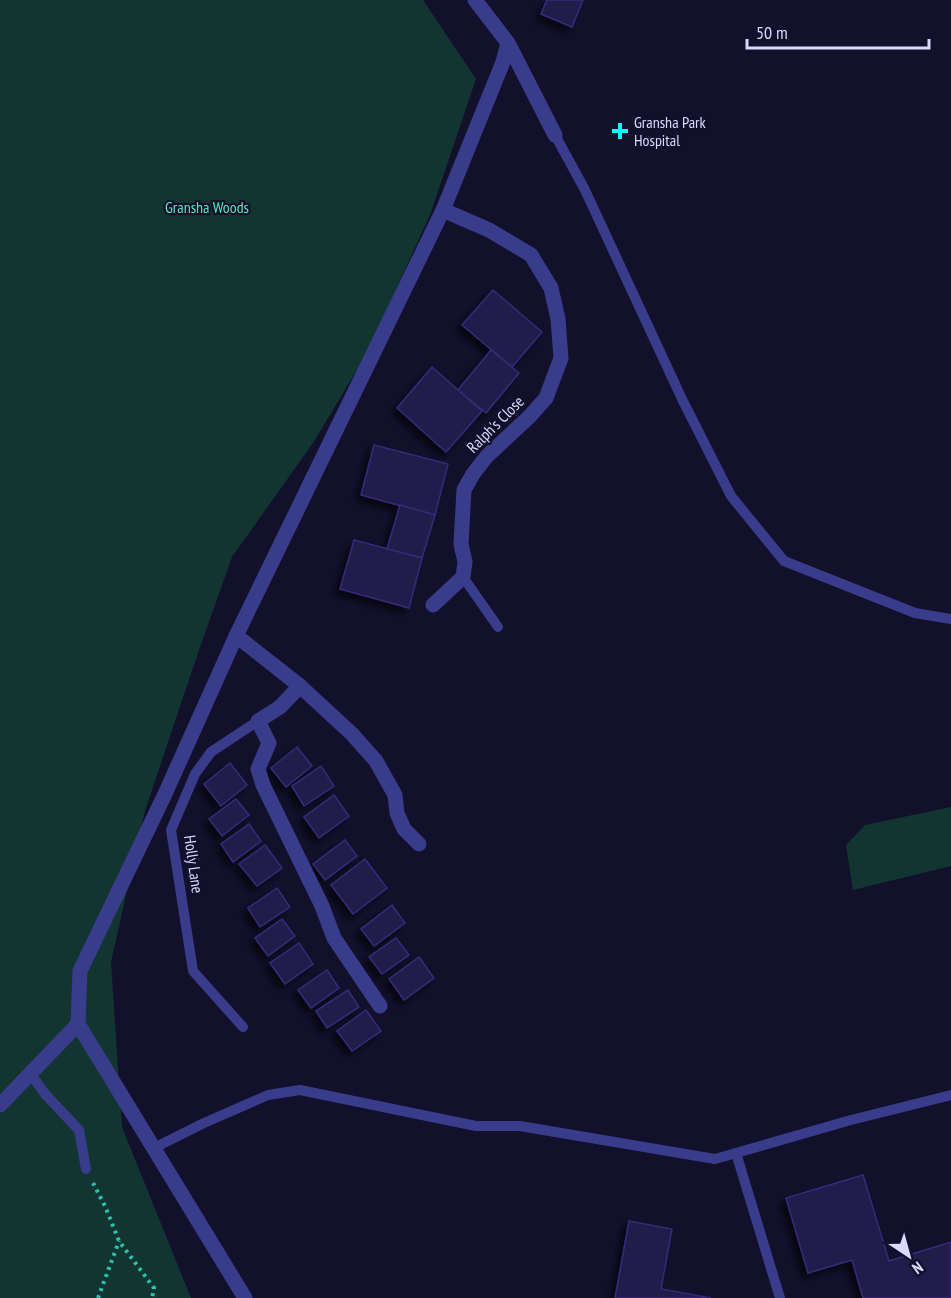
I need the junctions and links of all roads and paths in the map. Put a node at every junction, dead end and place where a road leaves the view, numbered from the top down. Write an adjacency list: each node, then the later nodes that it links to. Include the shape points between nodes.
1 (475, 0): 2 (street)
2 (508, 42): 3 (street); 4 (street)
3 (555, 135): 7 (lane, via 732,496 784,561 915,613)
4 (443, 210): 5 (street, Ralph's Close, via 489,230 531,255 551,288 561,358 546,398 487,456 464,490); 9 (street)
5 (463, 577): 6 (street); 8 (lane)
6 (433, 605)
7 (951, 619)
8 (498, 627)
9 (236, 636): 10 (street); 14 (street, via 80,971)
10 (300, 686): 11 (street, Holly Lane, via 280,707); 12 (street, via 376,760 394,795 396,813 404,829)
11 (258, 721): 13 (street, via 269,743 258,769 263,785 334,938); 15 (lane, Holly Lane, via 211,752 195,774 171,830 193,971)
12 (419, 844)
13 (380, 1006)
14 (78, 1024): 16 (street); 19 (street)
15 (243, 1027)
16 (30, 1073): 18 (street); 21 (lane, via 79,1131)
17 (951, 1095): 20 (lane)
18 (0, 1105)
19 (154, 1148): 20 (lane, via 268,1095 300,1090 476,1126 520,1126 715,1159); 25 (street)
20 (736, 1153): 26 (lane)
21 (86, 1169): 22 (path)
22 (119, 1241): 23 (path); 24 (path, via 154,1288)
23 (98, 1298)
24 (152, 1298)
25 (245, 1298)
26 (780, 1298)

